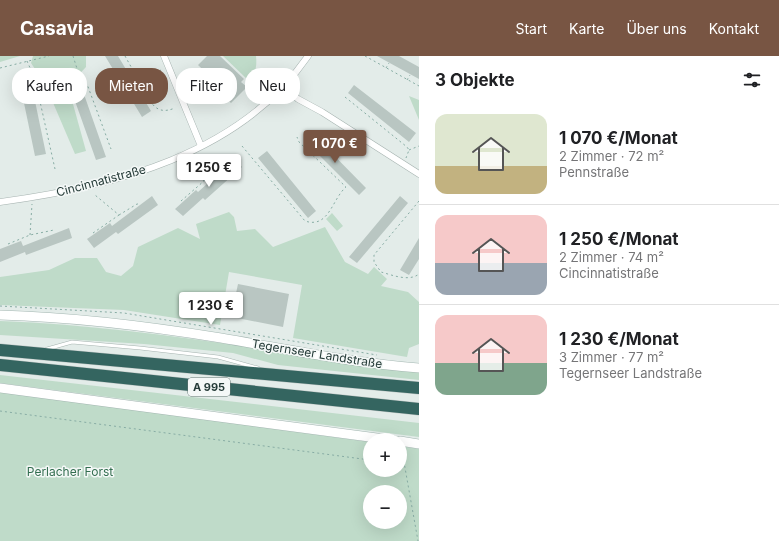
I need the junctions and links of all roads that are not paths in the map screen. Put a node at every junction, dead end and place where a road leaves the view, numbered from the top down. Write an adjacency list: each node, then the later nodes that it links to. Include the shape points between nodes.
1 (164, 56): 6 (street)
2 (308, 56): 3 (street, Cincinnatistraße)
3 (298, 68)
4 (300, 100): 7 (street)
5 (263, 104): 6 (street, Cincinnatistraße, via 244,120)
6 (201, 146): 8 (street, Cincinnatistraße, via 159,165 120,178 60,193)
7 (419, 174)
8 (0, 202)
9 (0, 315): 12 (main road, Tegernseer Landstraße, via 110,322)
10 (0, 350): 14 (highway, A 995)
11 (0, 365): 15 (highway, A 995)
12 (419, 368)
13 (0, 388): 16 (main road)
14 (419, 388)
15 (419, 409)
16 (363, 436)
17 (407, 442): 18 (main road)
18 (419, 444)

